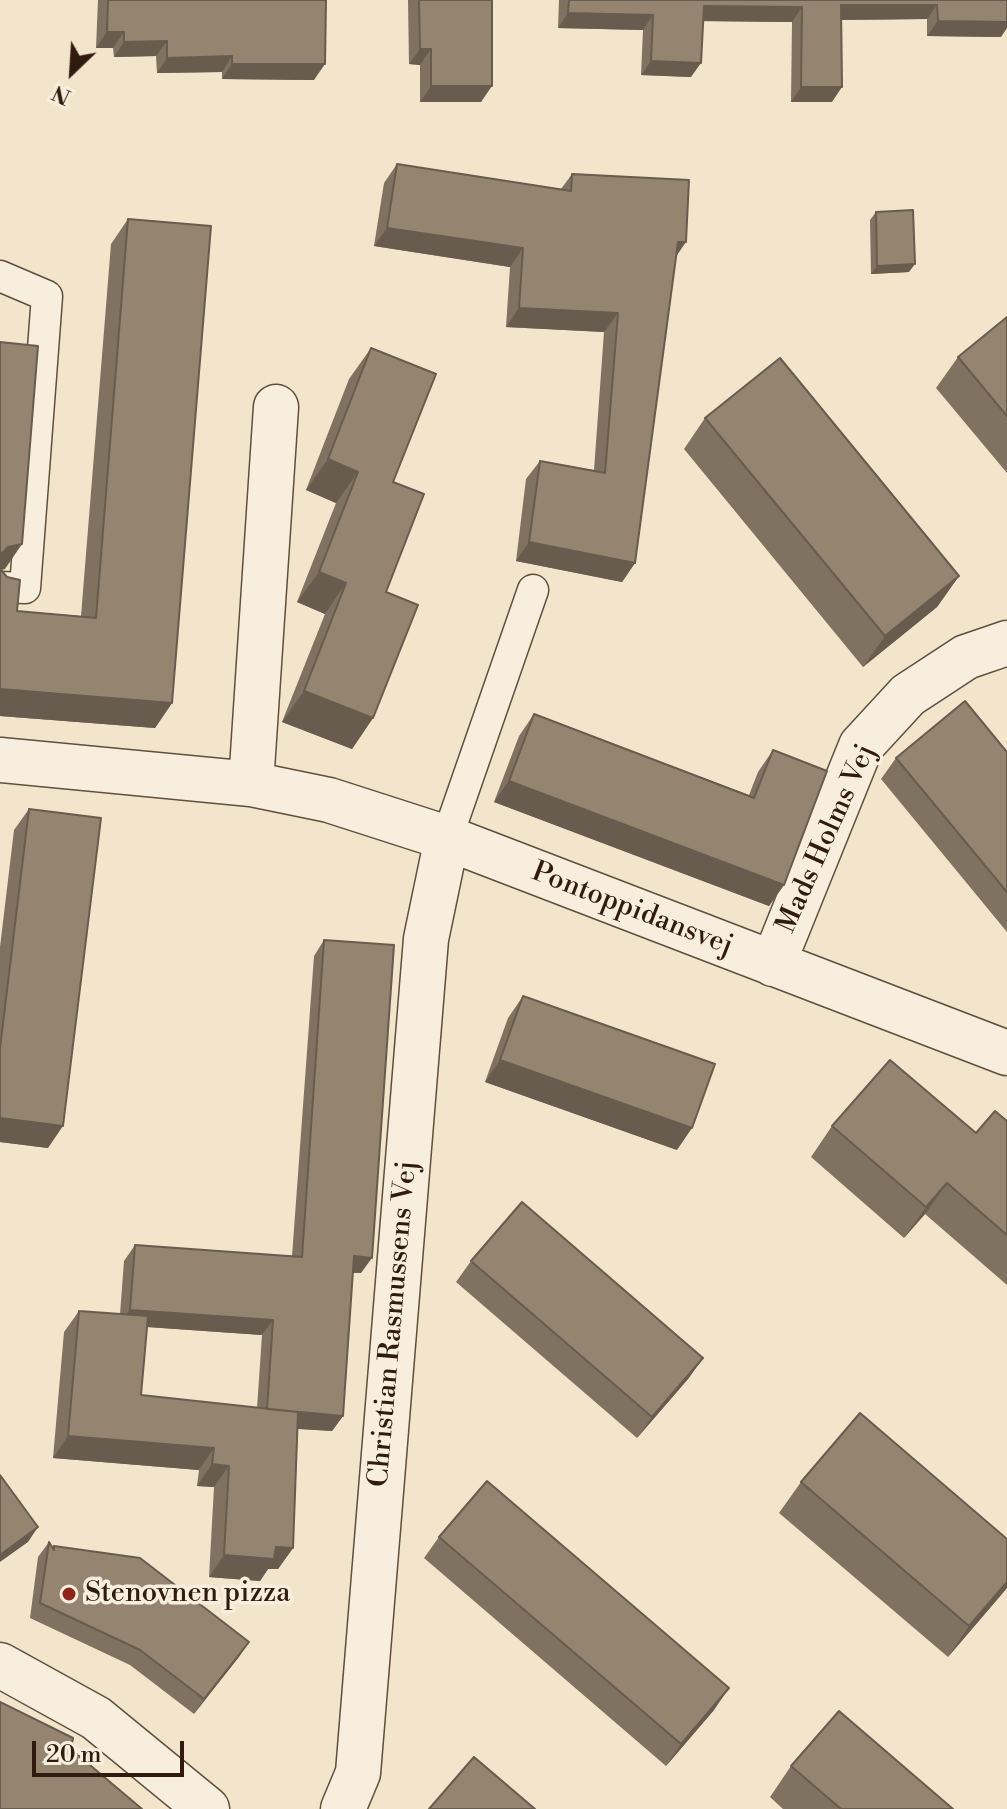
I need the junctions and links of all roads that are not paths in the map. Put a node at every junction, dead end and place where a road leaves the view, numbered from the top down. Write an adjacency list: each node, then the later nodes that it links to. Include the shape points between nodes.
1 (0, 276): 3 (lane, via 47,296 25,588)
2 (276, 407): 7 (street)
3 (0, 587)
4 (533, 590): 8 (lane)
5 (1007, 643): 9 (street, Mads Holms Vej, via 966,657 908,695 861,746)
6 (0, 760): 7 (street, Pontoppidansvej)
7 (251, 784): 8 (street, Pontoppidansvej, via 329,800)
8 (447, 838): 9 (street, Pontoppidansvej); 13 (street, Christian Rasmussens Vej, via 426,939 358,1773)
9 (773, 964): 10 (street, Pontoppidansvej)
10 (1007, 1053)
11 (0, 1665): 12 (street, via 96,1718)
12 (207, 1809)
13 (343, 1809)

